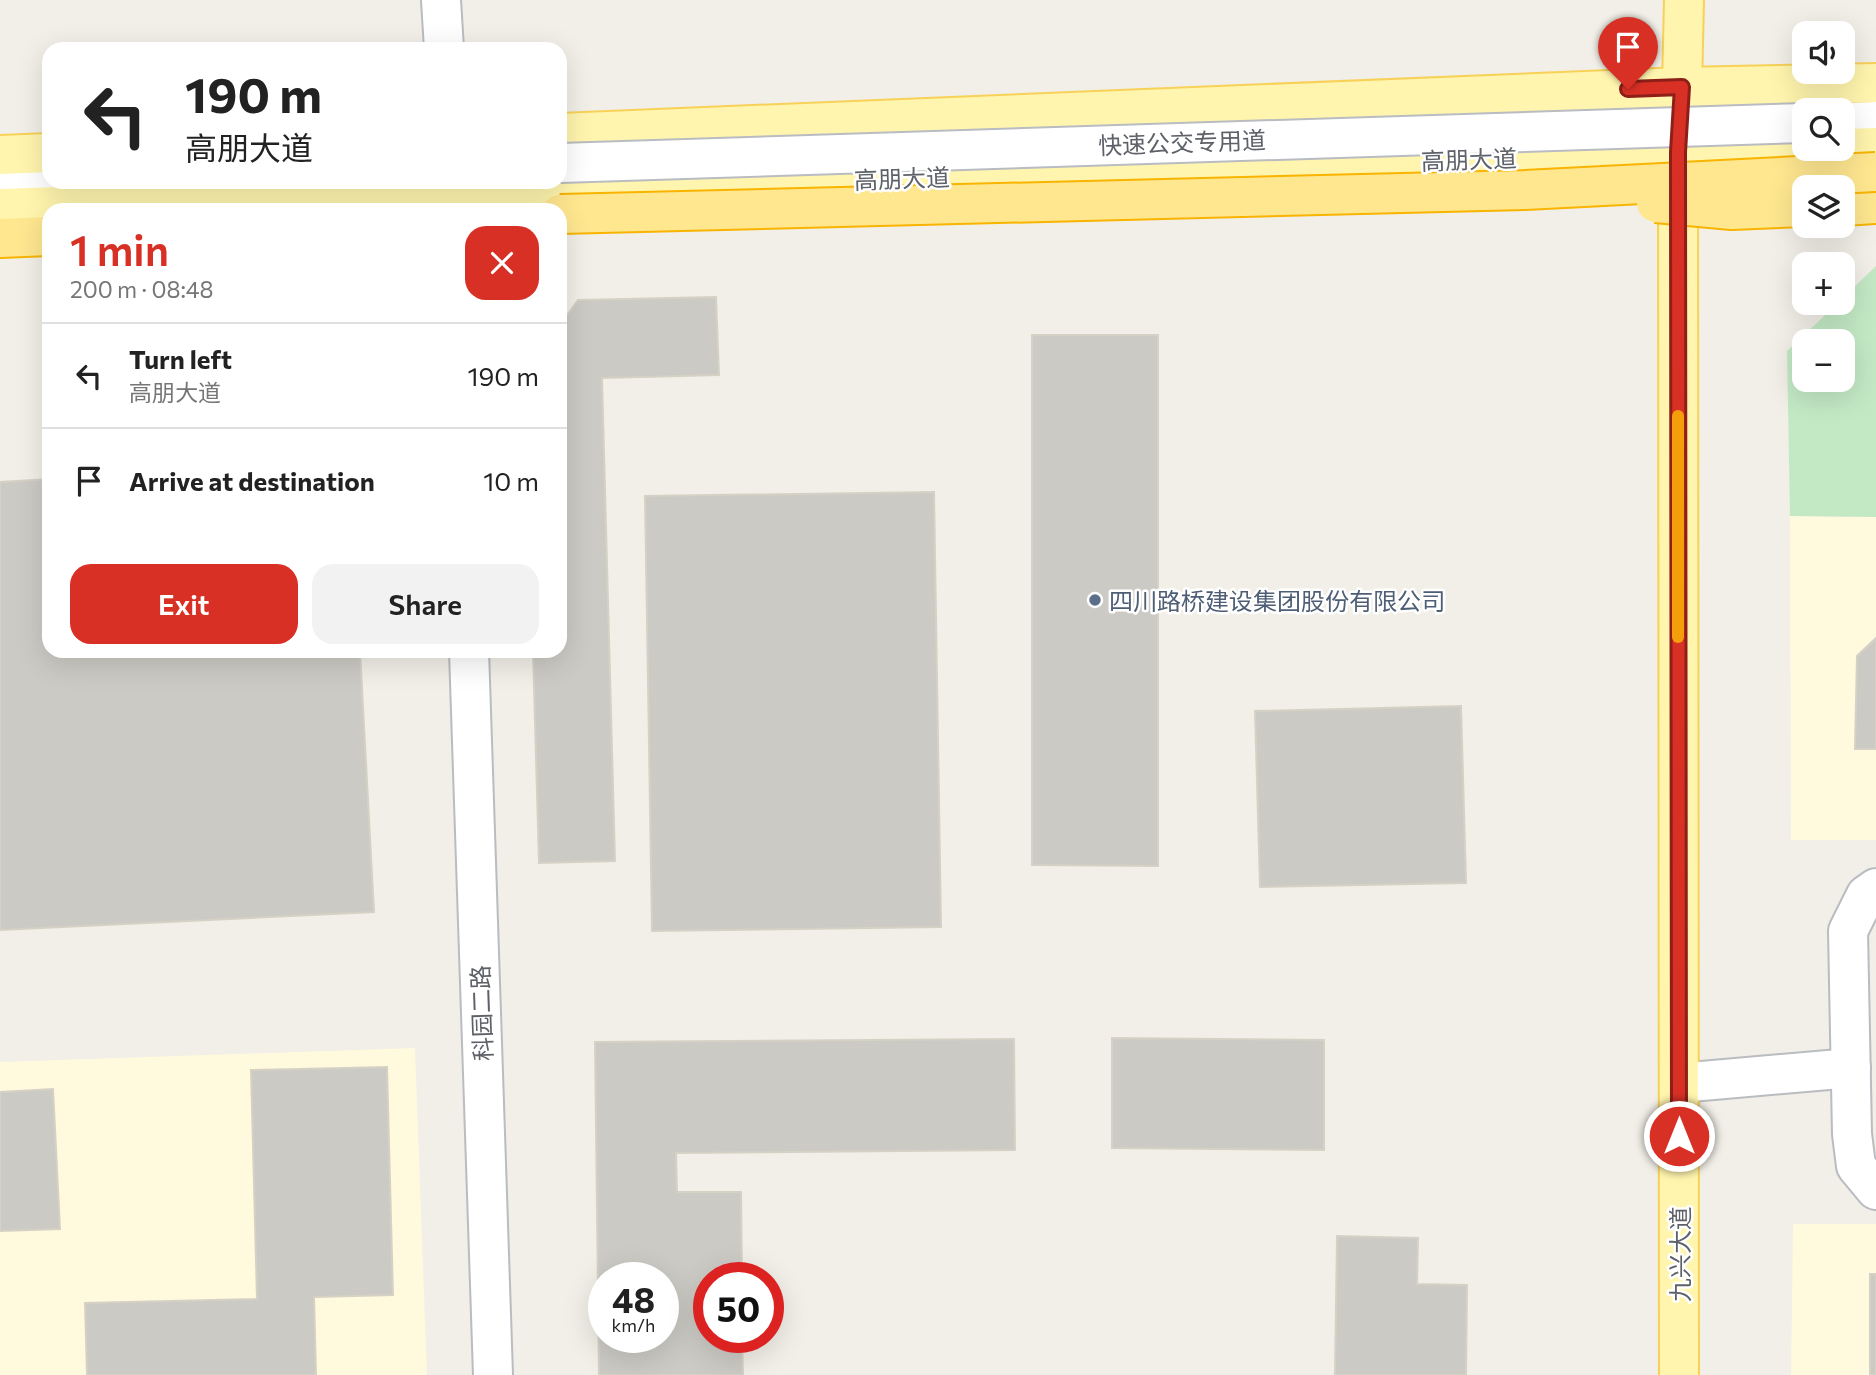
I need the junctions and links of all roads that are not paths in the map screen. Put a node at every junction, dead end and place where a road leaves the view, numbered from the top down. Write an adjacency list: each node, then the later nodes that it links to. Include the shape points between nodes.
1 (441, 0): 3 (street)
2 (1684, 0): 5 (main road, 九兴大道)
3 (444, 42)
4 (1876, 83): 5 (main road)
5 (1682, 87): 9 (main road); 13 (main road, 九兴大道)
6 (1876, 121): 7 (street)
7 (1855, 122)
8 (1792, 123): 16 (street, 快速公交专用道, bridge)
9 (567, 134)
10 (1876, 147): 11 (main road)
11 (1855, 148)
12 (1792, 149): 13 (main road, 高朋大道)
13 (1678, 152): 21 (main road, 高朋大道); 34 (main road, 九兴大道)
14 (42, 153): 15 (main road)
15 (0, 155)
16 (567, 163)
17 (1876, 172): 20 (highway, bridge)
18 (42, 181): 19 (street)
19 (0, 182)
20 (1525, 190): 27 (highway, bridge, via 1732,210); 28 (highway, bridge)
21 (453, 195): 22 (main road, 高朋大道)
22 (174, 203)
23 (1876, 204): 24 (highway)
24 (1855, 205)
25 (42, 207): 26 (main road, 高朋大道)
26 (0, 208)
27 (1792, 208)
28 (567, 214)
29 (42, 236): 30 (highway)
30 (0, 238)
31 (469, 658): 36 (street, 科园二路)
32 (1876, 888): 33 (street, via 1866,894 1848,931)
33 (1851, 1068): 34 (street); 35 (street, via 1856,1166)
34 (1679, 1083): 37 (main road, 九兴大道)
35 (1876, 1190)
36 (494, 1375)
37 (1679, 1375)

